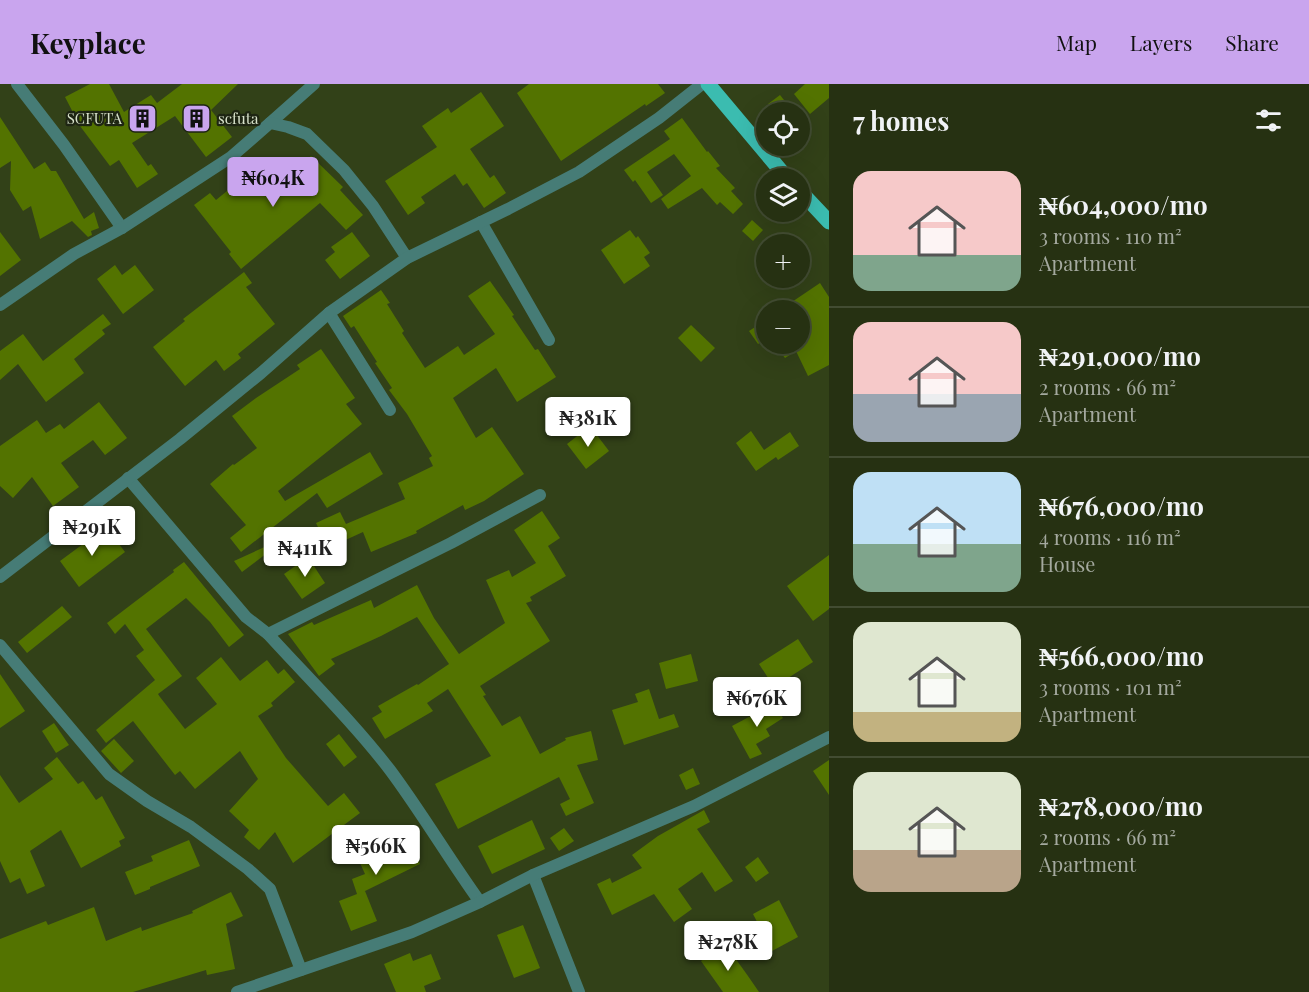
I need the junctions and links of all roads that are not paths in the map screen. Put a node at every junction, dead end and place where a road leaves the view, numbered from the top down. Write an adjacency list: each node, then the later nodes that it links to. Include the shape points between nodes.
1 (17, 84): 10 (street)
2 (314, 84): 5 (street)
3 (702, 84): 8 (street, via 579,172)
4 (708, 84): 6 (main road)
5 (270, 123): 10 (street, via 231,157); 11 (street, via 307,134 322,148 373,206)
6 (779, 168)
7 (810, 202): 9 (main road)
8 (481, 222): 11 (street); 14 (street)
9 (829, 222)
10 (122, 228): 12 (street, via 74,254)
11 (407, 258): 13 (street)
12 (0, 305)
13 (329, 313): 15 (street); 16 (street, via 261,373)
14 (549, 340)
15 (390, 410)
16 (128, 478): 18 (street); 19 (street, via 246,617)
17 (540, 495): 19 (street)
18 (0, 577)
19 (268, 634): 23 (street, via 389,769)
20 (0, 645): 24 (street, via 110,774 191,827 270,889)
21 (829, 737): 22 (street, via 694,806)
22 (533, 875): 23 (street); 27 (street)
23 (480, 902): 24 (street, via 412,932)
24 (301, 970): 25 (street)
25 (251, 989): 26 (street)
26 (237, 992)
27 (579, 992)

